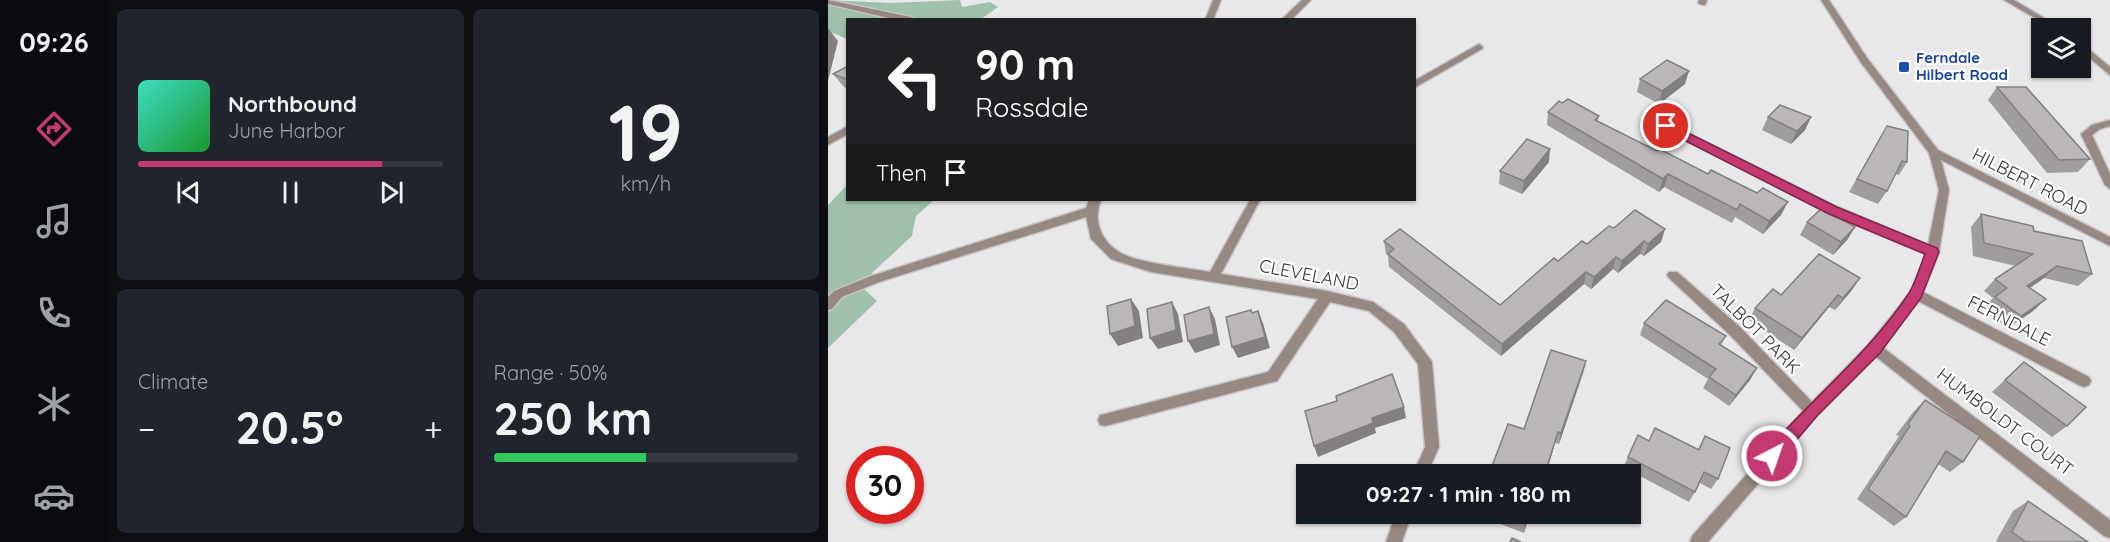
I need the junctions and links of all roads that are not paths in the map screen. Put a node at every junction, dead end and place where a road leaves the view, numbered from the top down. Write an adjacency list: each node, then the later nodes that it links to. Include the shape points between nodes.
1 (1217, 0): 7 (street)
2 (1307, 0): 8 (street)
3 (1825, 0): 18 (street, via 1863,59)
4 (2008, 0): 9 (street)
5 (828, 2): 6 (street)
6 (902, 18)
7 (1210, 18)
8 (1287, 18)
9 (2039, 18)
10 (1479, 47): 13 (street)
11 (2091, 55): 12 (street)
12 (2110, 72)
13 (1416, 85)
14 (2110, 123): 19 (street, via 2086,134)
15 (1666, 126): 23 (street, via 1833,210)
16 (846, 130): 17 (street)
17 (828, 142)
18 (1934, 152): 22 (street, HILBERT ROAD); 23 (street, via 1944,190)
19 (2110, 185)
20 (1254, 201): 25 (street)
21 (1093, 205): 25 (street, CLEVELAND, via 1095,236 1115,256 1151,267); 28 (street, via 875,279 838,294)
22 (2108, 237)
23 (1932, 252): 26 (street)
24 (1673, 275): 31 (street, TALBOT PARK, via 1736,332)
25 (1213, 277): 27 (street, CLEVELAND)
26 (1916, 294): 29 (street); 30 (street, FERNDALE)
27 (1327, 296): 32 (street, via 1272,377); 33 (street, CLEVELAND, via 1373,307 1399,328 1425,362 1432,447)
28 (828, 305)
29 (1874, 348): 31 (street); 35 (street, HUMBOLDT COURT)
30 (2084, 381)
31 (1812, 411): 37 (street)
32 (1105, 420)
33 (1424, 464)
34 (1400, 524): 36 (street)
35 (2110, 530)
36 (1394, 542)
37 (1698, 542)

